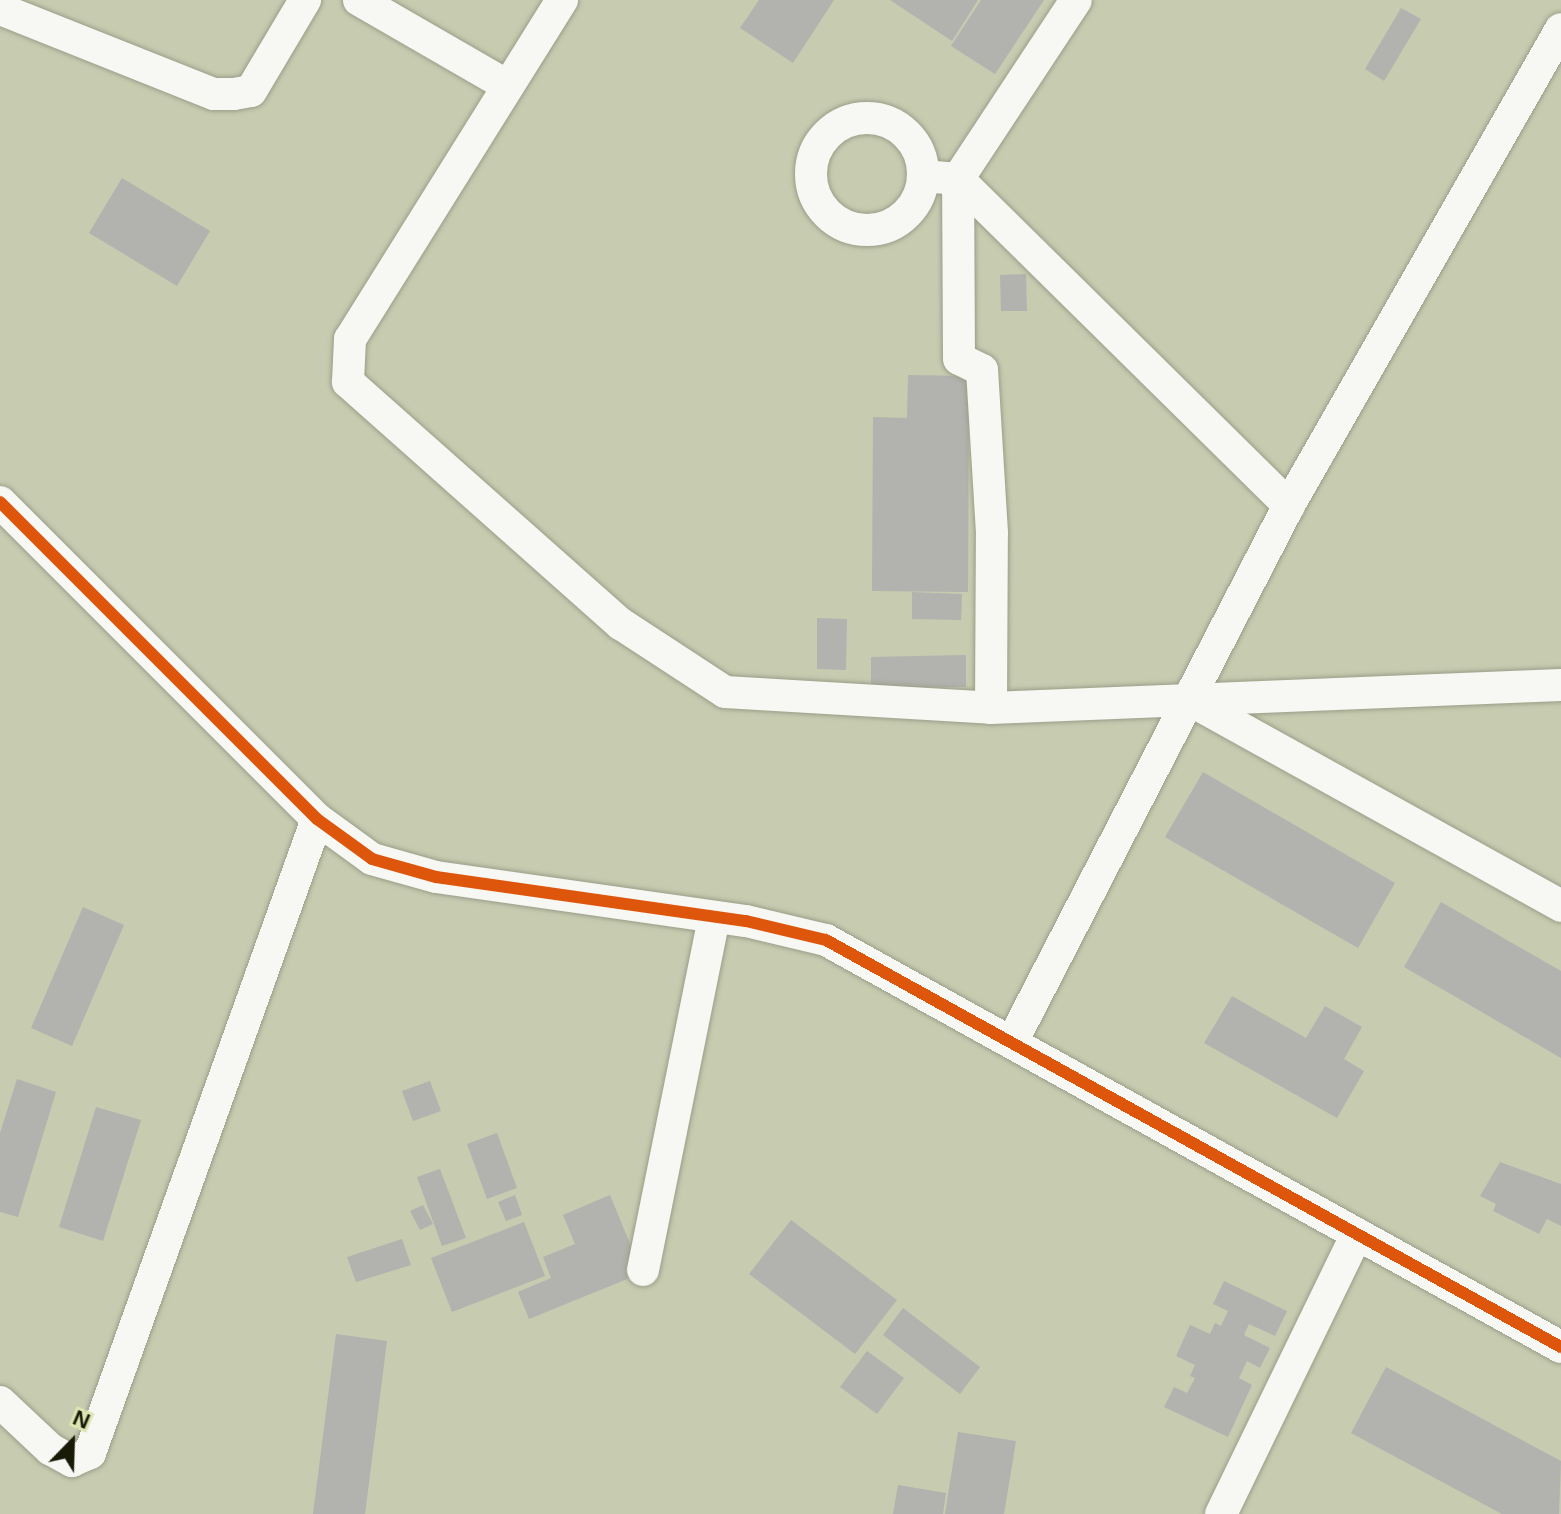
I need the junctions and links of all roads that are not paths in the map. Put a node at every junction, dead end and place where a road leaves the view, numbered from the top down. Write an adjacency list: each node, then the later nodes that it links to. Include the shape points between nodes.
1 (305, 0): 5 (street, via 251,91 234,94 214,94)
2 (359, 0): 7 (street)
3 (562, 0): 7 (street)
4 (1076, 0): 9 (street)
5 (0, 9)
6 (1561, 29): 11 (street)
7 (508, 86): 14 (street, via 350,339 348,382 621,624 725,692)
8 (923, 176): 9 (street)
9 (958, 179): 11 (street); 14 (street, via 959,359 982,370 983,385 992,533)
10 (0, 502): 15 (street)
11 (1289, 505): 13 (street)
12 (1561, 685): 13 (street)
13 (1188, 699): 14 (street); 16 (street); 18 (street)
14 (991, 708)
15 (317, 819): 17 (street, via 372,859 436,877); 22 (street, via 90,1453 72,1461 50,1449)
16 (1561, 906)
17 (714, 917): 18 (street, via 826,940); 20 (street)
18 (1012, 1042): 19 (street)
19 (1357, 1234): 21 (street); 23 (street)
20 (643, 1270)
21 (1561, 1347)
22 (0, 1402)
23 (1221, 1514)

